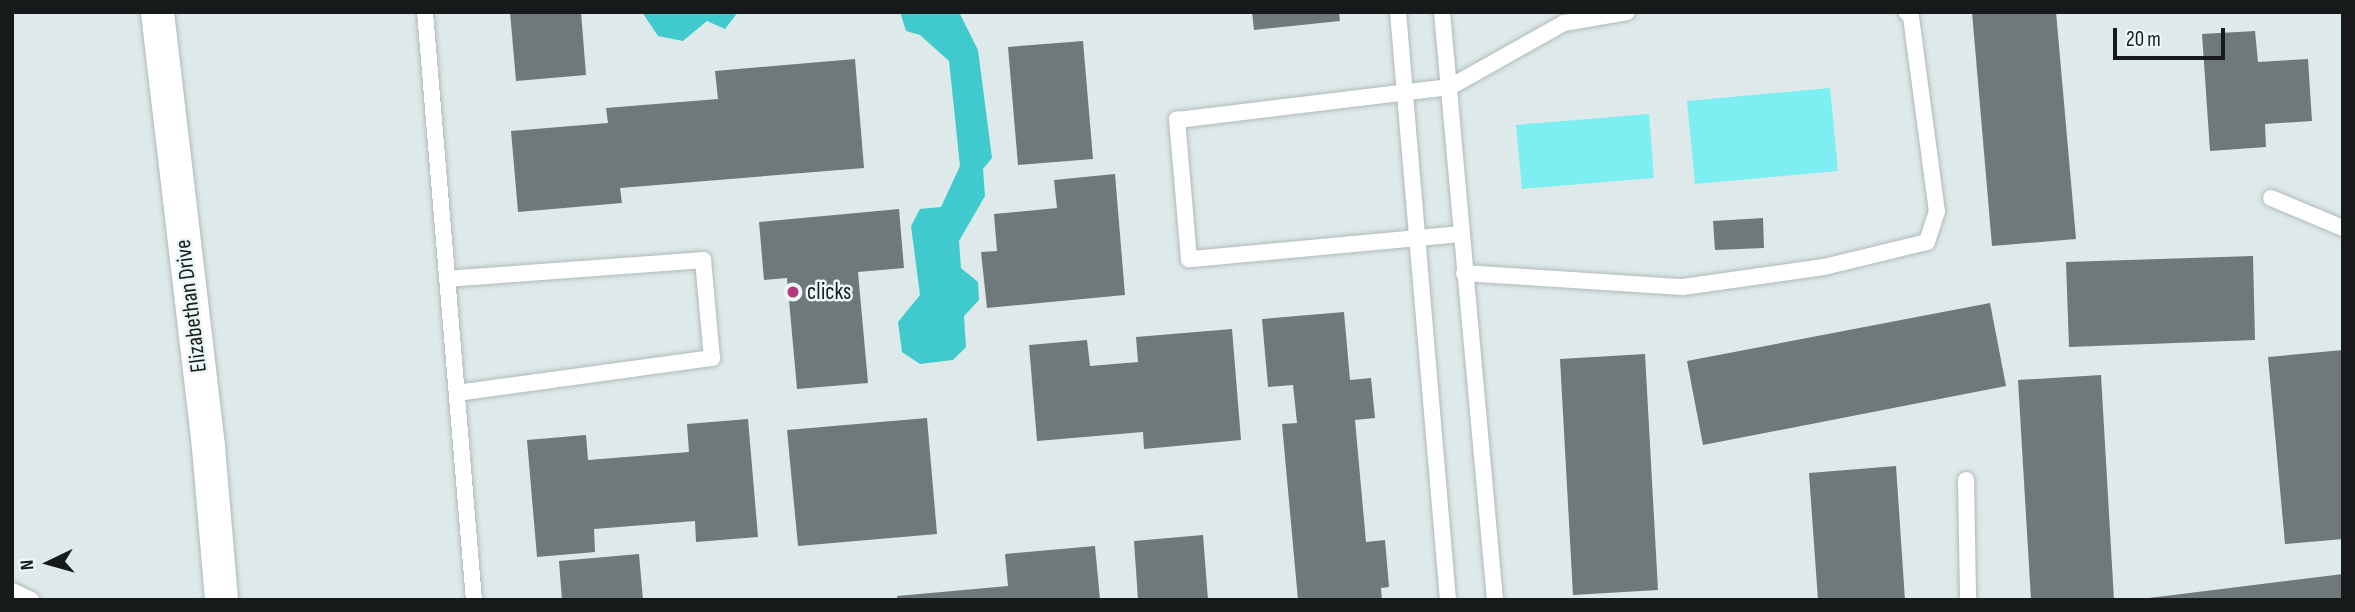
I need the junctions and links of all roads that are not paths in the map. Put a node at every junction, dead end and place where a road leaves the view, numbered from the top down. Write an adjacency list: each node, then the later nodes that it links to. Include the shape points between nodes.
1 (157, 12): 19 (street, Elizabethan Drive)
2 (425, 12): 14 (lane)
3 (1398, 12): 8 (lane)
4 (1442, 12): 7 (lane)
5 (1627, 12): 7 (lane, via 1564,23)
6 (1906, 12): 13 (lane, via 1911,16 1937,212 1927,242 1824,267 1683,287)
7 (1450, 87): 8 (lane); 11 (lane)
8 (1405, 93): 12 (lane); 12 (lane, via 1177,120 1189,259)
9 (2271, 198): 10 (lane)
10 (2343, 228)
11 (1461, 234): 12 (lane); 13 (lane)
12 (1416, 238): 21 (lane)
13 (1464, 273): 22 (lane)
14 (447, 279): 15 (lane); 15 (lane, via 703,260 712,358)
15 (457, 393): 20 (lane)
16 (1966, 480): 23 (lane)
17 (12, 591): 18 (lane)
18 (31, 600)
19 (221, 600)
20 (474, 600)
21 (1448, 600)
22 (1495, 600)
23 (1968, 600)

